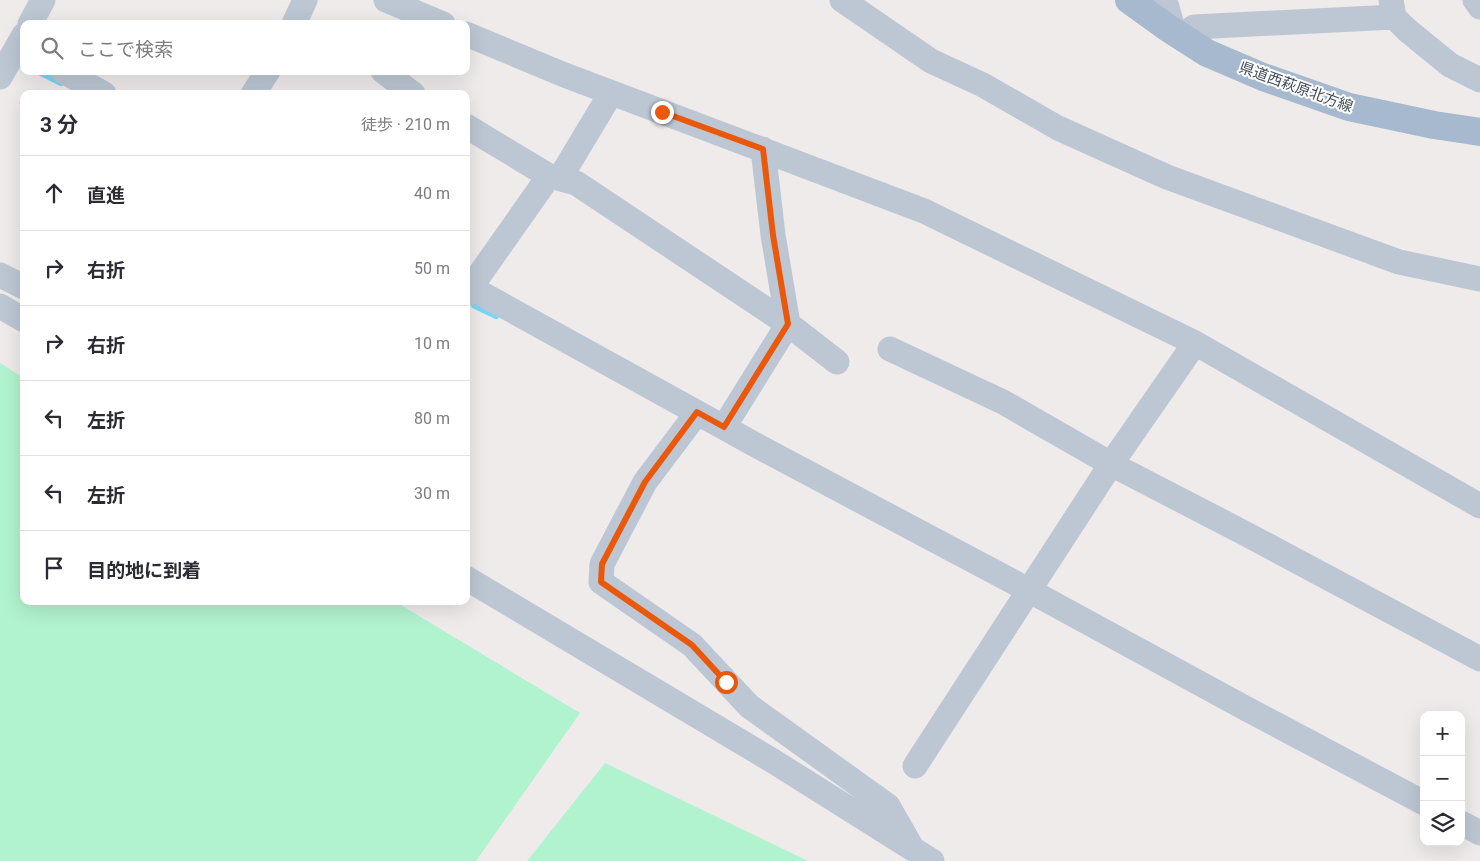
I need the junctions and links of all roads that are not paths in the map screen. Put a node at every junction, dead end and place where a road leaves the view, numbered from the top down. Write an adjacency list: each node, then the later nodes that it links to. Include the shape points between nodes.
1 (43, 0): 9 (street)
2 (386, 0): 10 (street)
3 (842, 0): 28 (street, via 931,61 983,85 1058,128 1168,177 1399,262)
4 (1129, 0): 11 (main road, 県道西萩原北方線)
5 (1162, 0): 11 (street)
6 (1475, 0): 7 (street)
7 (1480, 7)
8 (1392, 8): 11 (street, via 1194,27); 18 (street, via 1407,30 1450,65)
9 (32, 20)
10 (434, 20)
11 (1178, 34): 24 (main road, 県道西萩原北方線, via 1207,53 1348,108)
12 (470, 36): 22 (street)
13 (16, 43): 17 (street)
14 (69, 75): 19 (street)
15 (265, 75): 20 (street)
16 (388, 75): 21 (street)
17 (0, 77)
18 (1480, 80)
19 (97, 90)
20 (256, 90)
21 (408, 90)
22 (611, 93): 25 (street); 26 (street)
23 (470, 128): 26 (street)
24 (1480, 132)
25 (763, 149): 34 (street); 35 (street, via 924,211)
26 (555, 177): 30 (street); 34 (street, via 576,183)
27 (0, 275): 29 (street)
28 (1480, 278)
29 (20, 285)
30 (470, 286)
31 (470, 290): 38 (street)
32 (0, 306): 33 (street)
33 (20, 318)
34 (788, 324): 37 (street); 39 (street)
35 (1195, 343): 40 (street); 41 (street)
36 (890, 349): 40 (street, via 1003,402)
37 (837, 362)
38 (697, 412): 39 (street); 49 (street, via 645,482 602,564 601,582 692,645 749,706 888,806)
39 (724, 427): 43 (street)
40 (1111, 464): 43 (street); 44 (street)
41 (1480, 506)
42 (470, 580): 49 (street, via 773,760)
43 (1030, 590): 45 (street); 46 (street)
44 (1480, 660)
45 (915, 766)
46 (1420, 801)
47 (1465, 825): 48 (street)
48 (1480, 833)
49 (922, 855)

